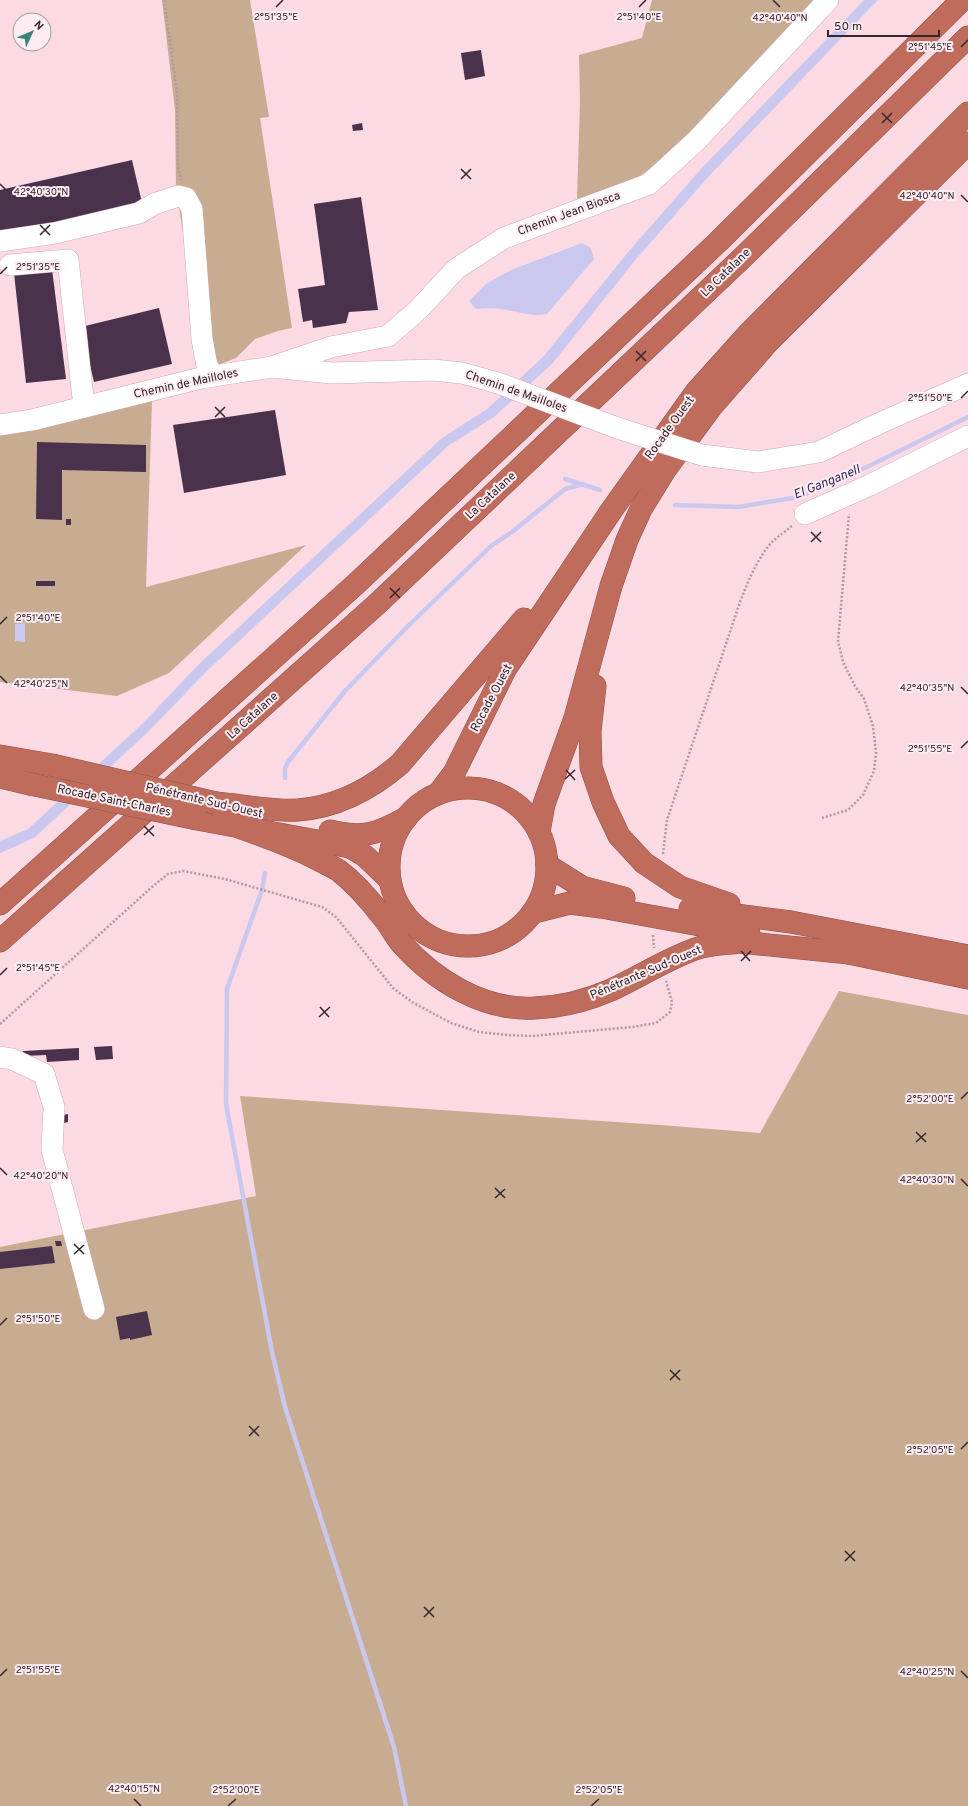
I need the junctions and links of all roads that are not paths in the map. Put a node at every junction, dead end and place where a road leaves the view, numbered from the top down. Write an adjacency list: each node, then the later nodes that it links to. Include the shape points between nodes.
1 (828, 0): 8 (street, Chemin Jean Biosca, via 697,140 649,184 504,238 456,269 418,310 388,336 331,347)
2 (962, 0): 27 (highway, via 719,241 357,583)
3 (968, 36): 30 (highway, La Catalane, via 740,260 376,605)
4 (968, 114): 15 (highway, Rocade Ouest, via 750,332 696,392)
5 (968, 143): 16 (highway, Rocade Ouest, via 769,341 712,406 665,470 641,509 611,586)
6 (0, 241): 9 (street, via 55,233 139,213 154,204 178,196 186,198 192,209 202,339 207,366)
7 (10, 265): 11 (street, via 68,260)
8 (272, 367): 9 (street, Chemin de Mailloles); 10 (street, Chemin de Mailloles, bridge, via 332,374 433,370 462,373 498,383 612,426 702,455 758,462 819,452)
9 (214, 376): 11 (street, Chemin de Mailloles)
10 (968, 384)
11 (84, 407): 12 (street, Chemin de Mailloles)
12 (0, 425)
13 (968, 436): 14 (street)
14 (805, 514)
15 (601, 526): 19 (highway, Rocade Ouest, via 506,668 454,773); 20 (highway, via 438,720 400,764 383,779 364,791 326,806 290,810)
16 (600, 627): 24 (highway, Rocade Ouest, via 575,718 544,804); 29 (highway, via 590,731 591,767 603,802 619,836 644,863 680,887)
17 (0, 756): 20 (highway, Pénétrante Sud-Ouest, bridge, via 52,765)
18 (0, 777): 22 (highway, Rocade Saint-Charles, bridge)
19 (439, 793): 21 (highway, Rocade Ouest, via 427,799); 24 (highway, Rocade Ouest, via 468,788 496,793 521,808)
20 (216, 803): 21 (highway, Pénétrante Sud-Ouest, via 340,834 382,832)
21 (406, 818): 26 (highway, Rocade Ouest, via 391,847)
22 (197, 819): 23 (highway, Pénétrante Sud-Ouest)
23 (241, 828): 26 (highway, Pénétrante Sud-Ouest, via 350,847 365,856); 31 (highway, Pénétrante Sud-Ouest, via 291,846 337,869 360,890 401,942 427,969 456,989 483,1000 512,1007 535,1008 579,1001 611,990 650,968 696,949 723,944 740,942)
24 (539, 832): 25 (highway, Rocade Ouest)
25 (547, 865): 28 (highway, Rocade Ouest, via 542,898); 29 (highway, via 582,888 632,900)
26 (389, 879): 28 (highway, Rocade Ouest, via 394,896 413,925 442,943 465,946 493,943 509,936)
27 (0, 904)
28 (534, 912): 31 (highway, Pénétrante Sud-Ouest, via 570,904 601,907)
29 (791, 922): 32 (highway)
30 (0, 941)
31 (849, 953): 33 (highway, Pénétrante Sud-Ouest)
32 (968, 956)
33 (968, 978)
34 (0, 1057): 35 (street, via 12,1059 44,1074 54,1107 52,1150)
35 (94, 1308)

